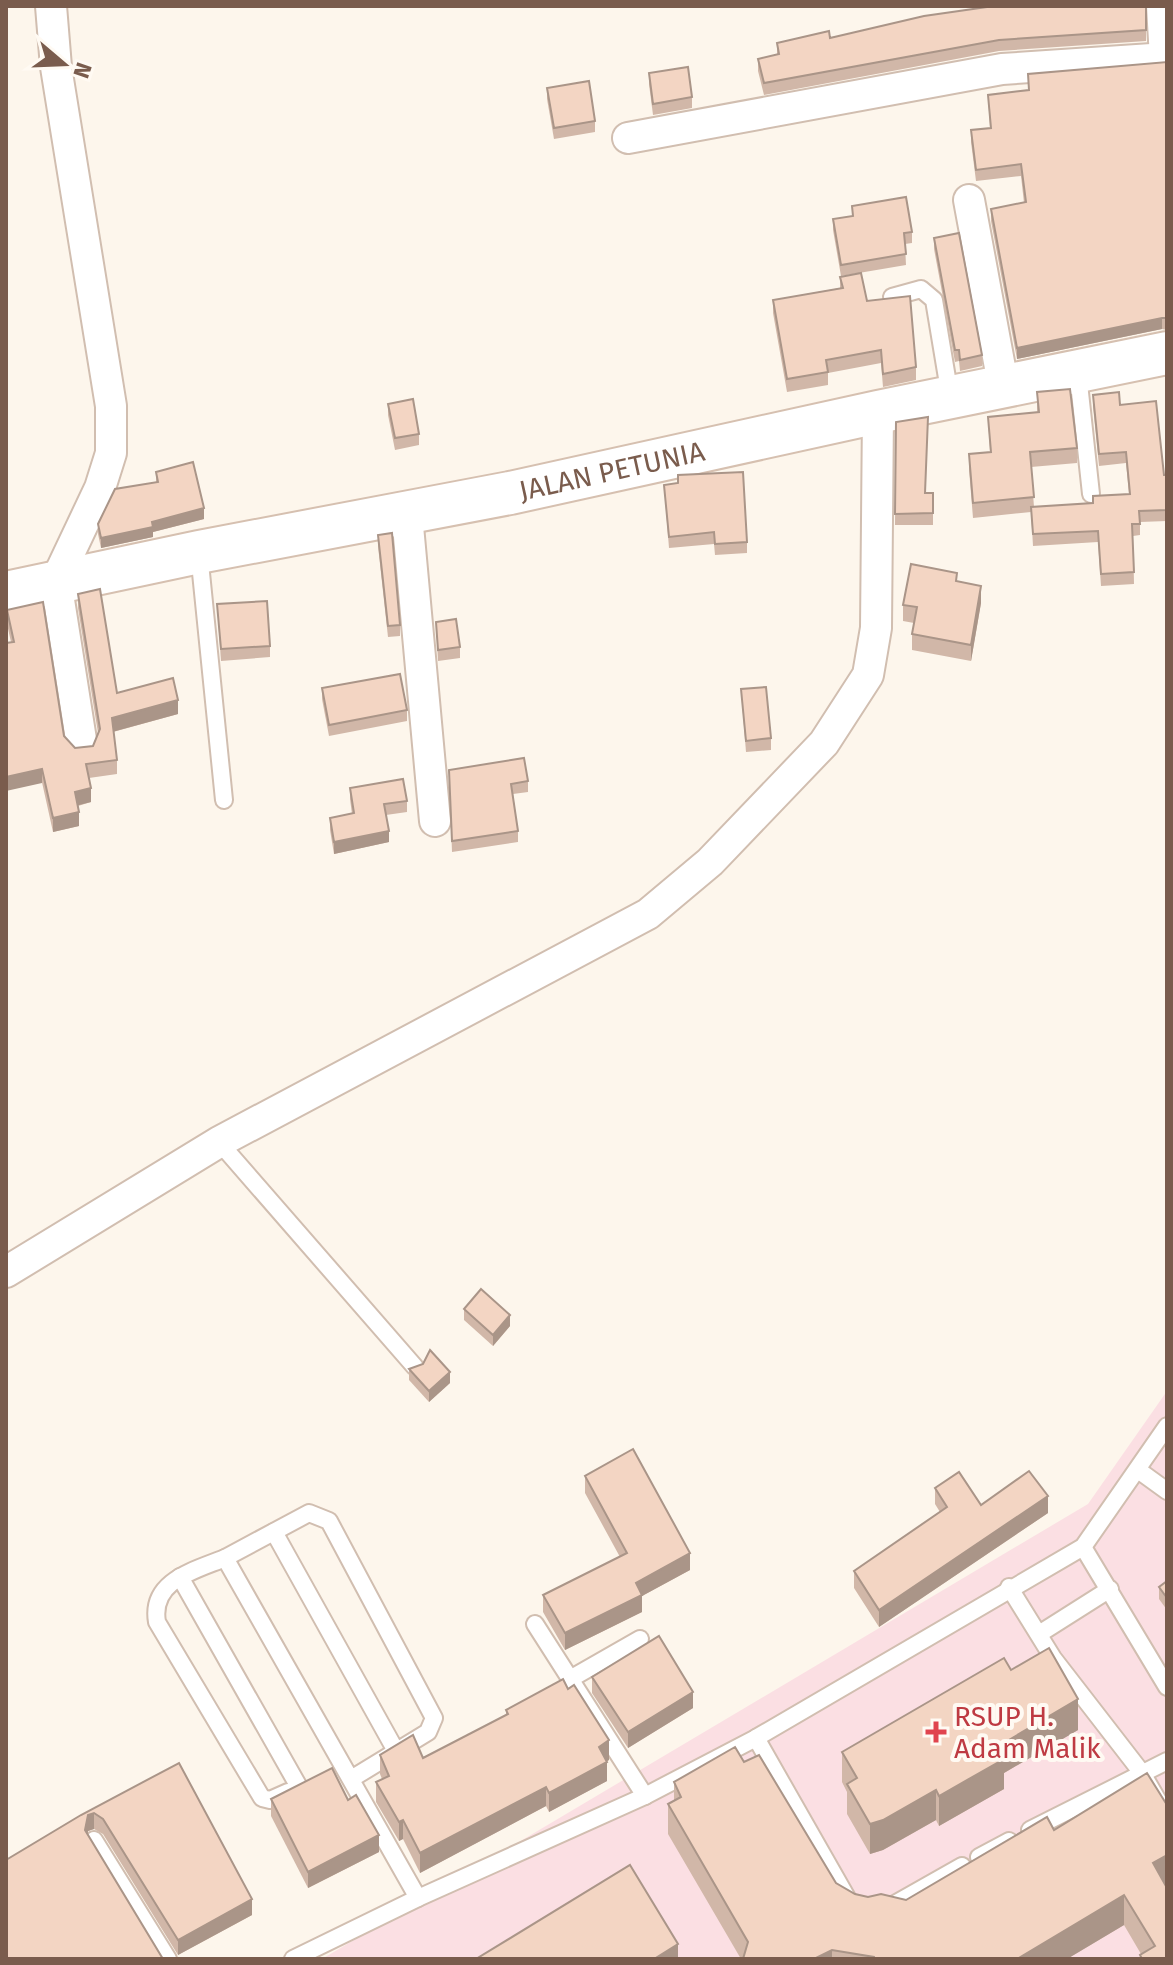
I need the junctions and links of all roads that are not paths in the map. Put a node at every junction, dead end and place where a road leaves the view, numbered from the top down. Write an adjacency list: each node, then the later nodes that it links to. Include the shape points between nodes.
1 (51, 6): 15 (street, via 56,67 111,406 111,453 100,488)
2 (1162, 6): 3 (street)
3 (1166, 58): 4 (street, via 1002,69)
4 (628, 138)
5 (969, 200): 9 (street)
6 (892, 297): 10 (lane, via 921,289 934,300)
7 (1167, 353): 8 (street, JALAN PETUNIA)
8 (1077, 372): 9 (street, JALAN PETUNIA); 12 (lane)
9 (1004, 389): 10 (street, JALAN PETUNIA)
10 (950, 397): 11 (street, JALAN PETUNIA)
11 (878, 412): 13 (street, JALAN PETUNIA); 20 (street, via 876,628 868,675 824,743 710,862 648,914)
12 (1091, 494)
13 (407, 515): 14 (street, JALAN PETUNIA); 19 (street)
14 (199, 552): 15 (street, JALAN PETUNIA); 18 (lane)
15 (56, 581): 16 (street, JALAN PETUNIA); 17 (street)
16 (6, 593)
17 (82, 746)
18 (224, 800)
19 (435, 821)
20 (219, 1142): 21 (street); 22 (lane)
21 (6, 1272)
22 (415, 1367)
23 (1167, 1426): 24 (lane)
24 (1138, 1470): 25 (lane); 27 (lane)
25 (1167, 1491)
26 (274, 1532): 28 (lane); 38 (lane); 38 (lane, via 309,1513 329,1521 434,1718 428,1732)
27 (1083, 1547): 30 (lane); 31 (lane)
28 (225, 1558): 29 (lane); 41 (lane, via 336,1766)
29 (180, 1577): 29 (lane, via 304,1784 270,1800 262,1798 157,1622 154,1606 161,1591)
30 (1009, 1587): 33 (lane); 37 (lane)
31 (1110, 1589): 33 (lane); 36 (lane)
32 (535, 1624): 35 (lane)
33 (1039, 1634): 40 (lane)
34 (640, 1639): 35 (lane)
35 (570, 1679): 42 (lane)
36 (1167, 1687)
37 (756, 1738): 42 (lane); 46 (lane, via 850,1903 867,1916)
38 (396, 1751): 41 (lane)
39 (1167, 1761): 40 (lane)
40 (1142, 1773): 43 (lane); 45 (lane)
41 (351, 1779): 47 (lane)
42 (645, 1796): 47 (lane)
43 (1167, 1816)
44 (94, 1840): 48 (lane)
45 (979, 1857)
46 (962, 1866)
47 (418, 1898): 49 (lane)
48 (168, 1959)
49 (293, 1959)

